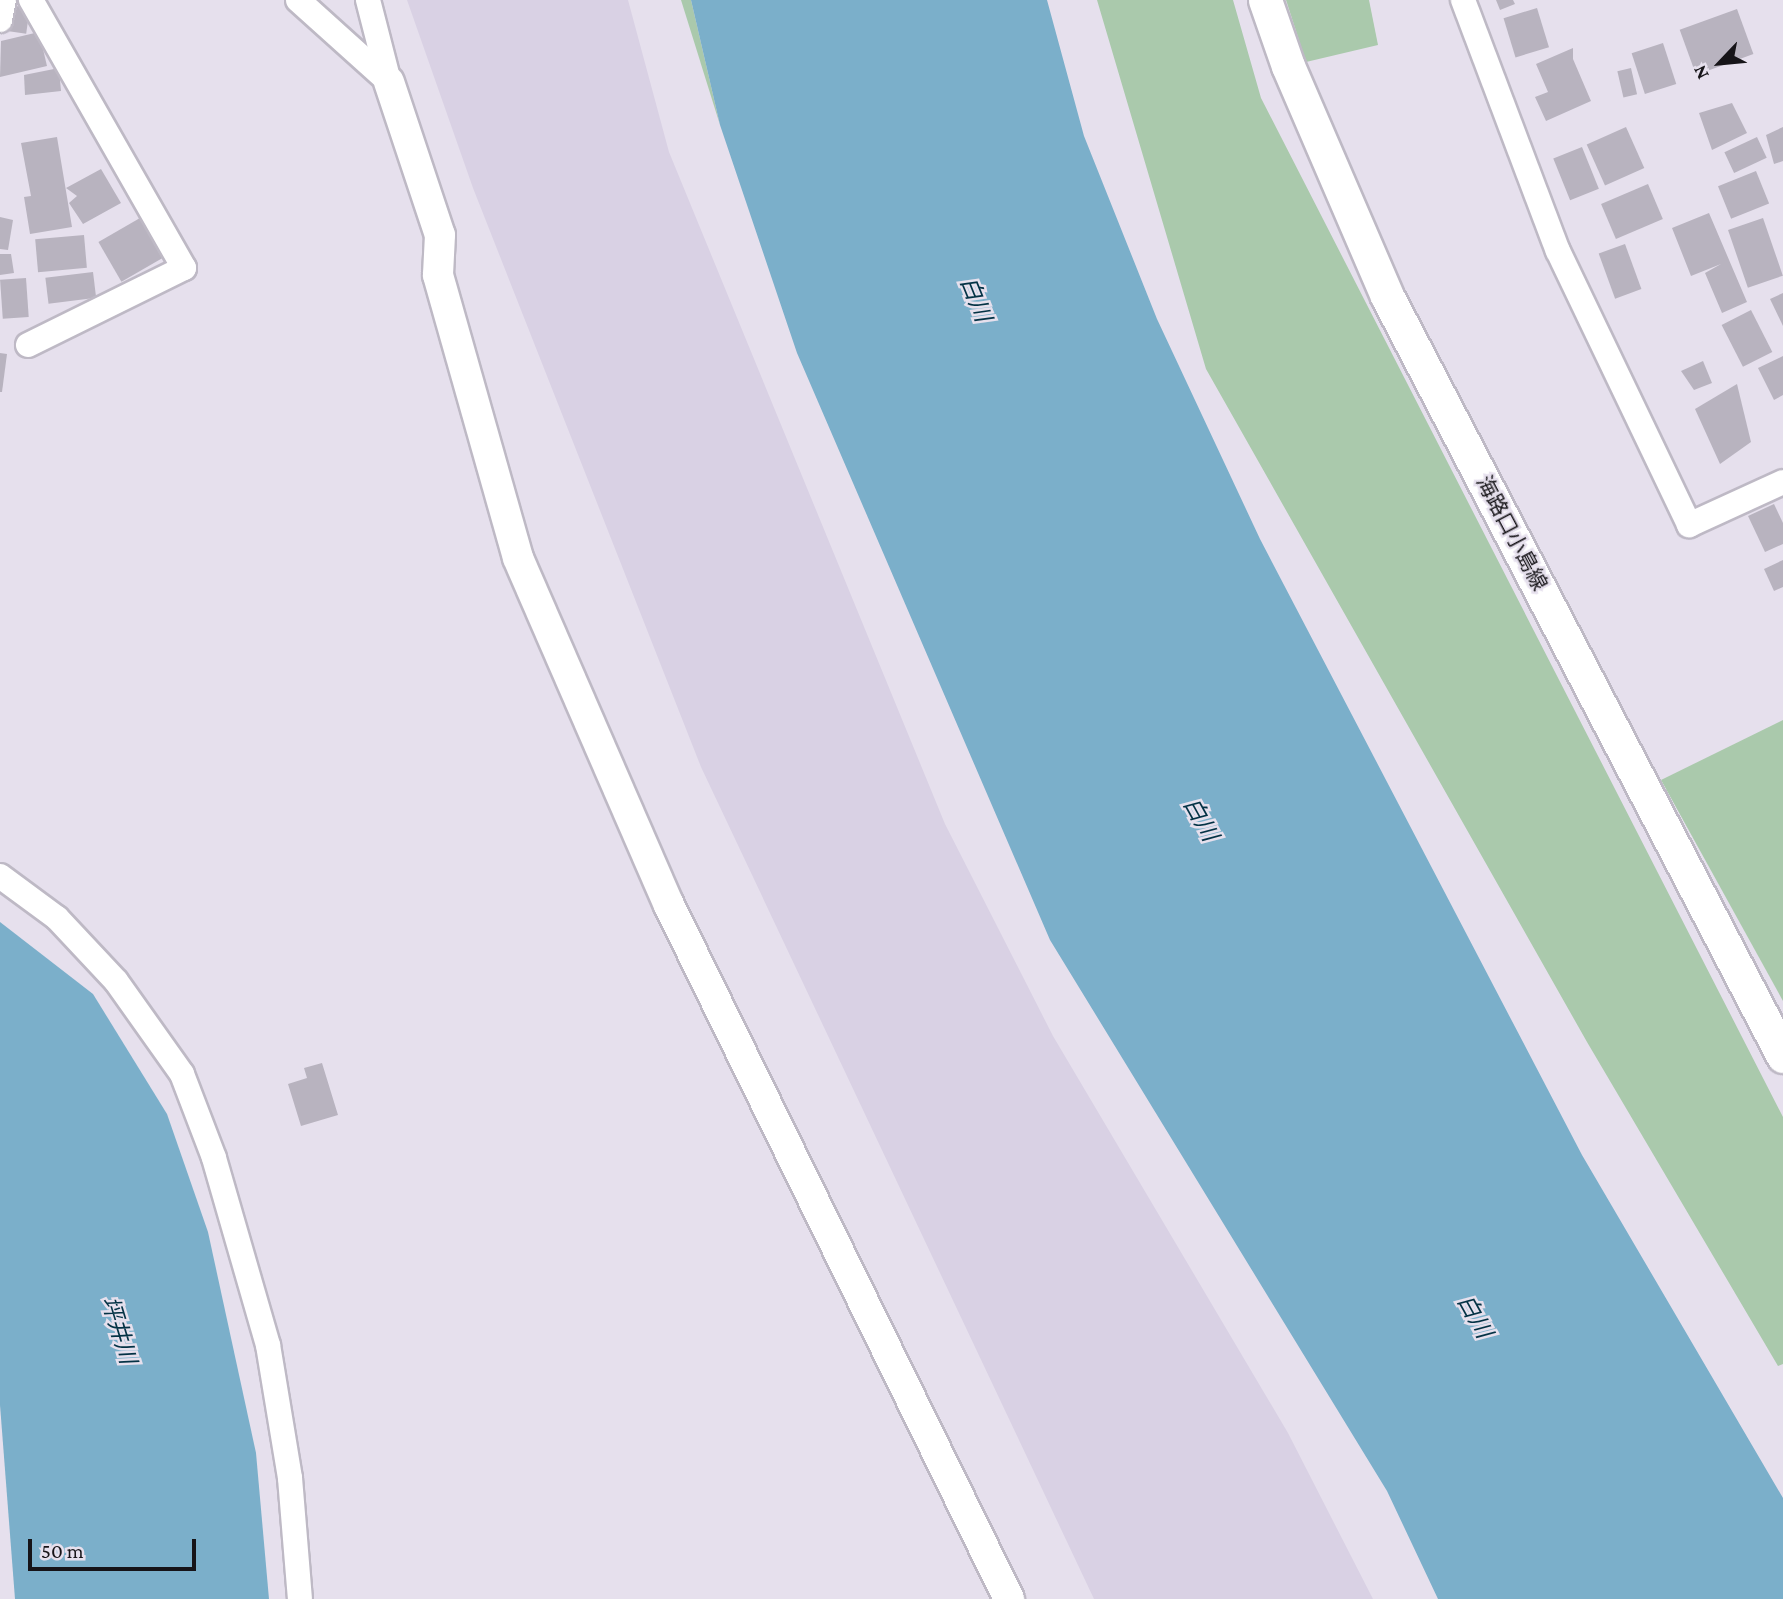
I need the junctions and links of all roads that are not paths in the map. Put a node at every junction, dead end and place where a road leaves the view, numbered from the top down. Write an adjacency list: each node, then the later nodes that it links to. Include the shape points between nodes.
1 (4, 0): 7 (street)
2 (31, 0): 9 (street, via 184,268)
3 (298, 0): 8 (street)
4 (368, 0): 8 (street)
5 (1265, 0): 12 (main road, 海路口小島線, via 1287,66 1387,296)
6 (1463, 0): 10 (street, via 1558,251 1689,525)
7 (0, 20)
8 (389, 82): 14 (street, via 440,235 439,275 518,558 669,905)
9 (28, 345)
10 (1783, 482)
11 (0, 876): 13 (street, via 57,918 116,981 182,1074 214,1158 268,1345 290,1478)
12 (1783, 1056)
13 (300, 1599)
14 (1009, 1599)

